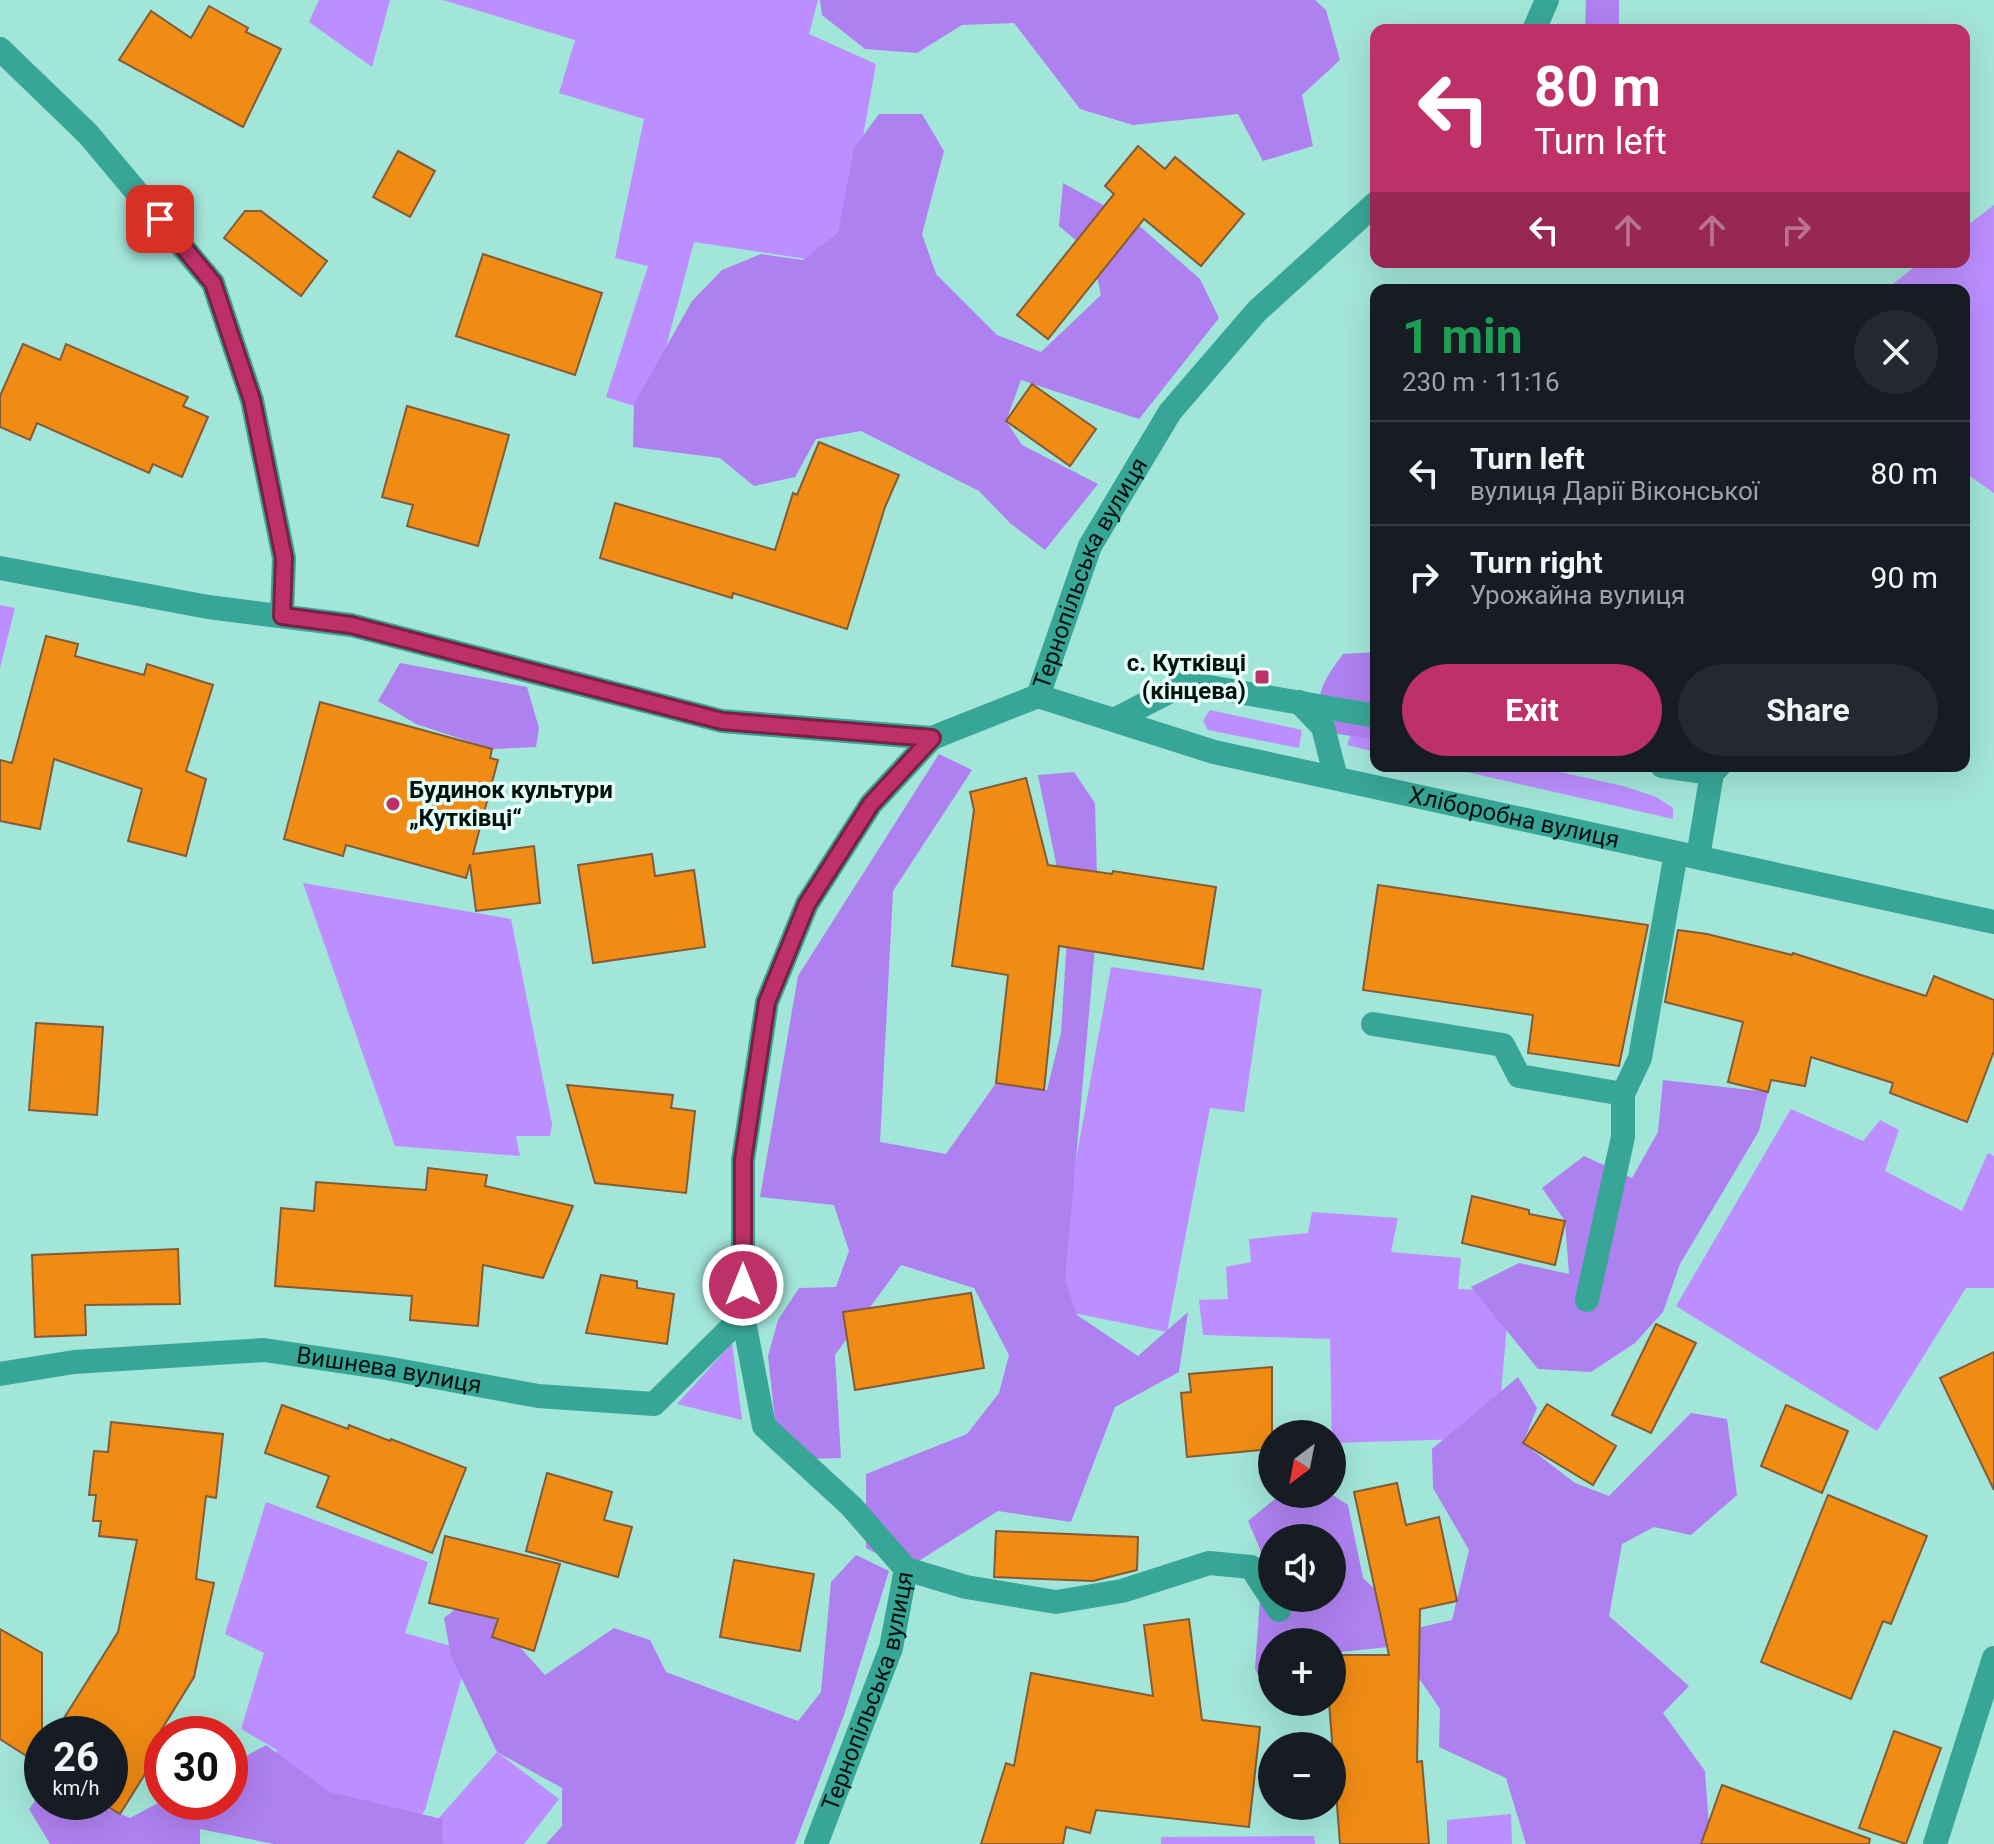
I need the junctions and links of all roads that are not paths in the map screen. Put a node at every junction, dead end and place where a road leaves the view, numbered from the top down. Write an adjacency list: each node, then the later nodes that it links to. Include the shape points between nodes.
1 (1547, 0): 2 (street)
2 (1537, 24)
3 (0, 49): 6 (street, via 88,134 213,283 252,400 284,558)
4 (1370, 208): 7 (street, Тернопільська вулиця, via 1257,311 1170,412 1090,546)
5 (0, 568): 6 (street)
6 (282, 616): 11 (street, via 351,625 722,721)
7 (1038, 696): 10 (street, Хліборобна вулиця); 11 (street, Тернопільська вулиця)
8 (1299, 702): 9 (street); 10 (street, via 1186,683); 13 (street, via 1323,727)
9 (1370, 715)
10 (1114, 720): 13 (street, Хліборобна вулиця, via 1214,752)
11 (932, 738): 19 (street, Тернопільська вулиця, via 871,804 807,904 767,1002 743,1160)
12 (1715, 772): 14 (street)
13 (1336, 778): 14 (street, Хліборобна вулиця)
14 (1687, 855): 15 (street, Хліборобна вулиця); 17 (street, via 1640,1058)
15 (1994, 922)
16 (1373, 1024): 17 (street, via 1503,1045 1519,1076)
17 (1623, 1094): 18 (street, via 1623,1137)
18 (1587, 1300)
19 (743, 1316): 20 (street, Вишнева вулиця, via 654,1404 538,1396 264,1350 74,1362); 21 (street, Тернопільська вулиця, via 764,1426 851,1506)
20 (0, 1374)
21 (906, 1569): 22 (street, via 966,1587 1056,1602 1122,1591 1209,1563 1251,1567); 24 (street, Тернопільська вулиця, via 891,1648)
22 (1258, 1578)
23 (1994, 1658): 25 (street)
24 (816, 1844)
25 (1935, 1844)

